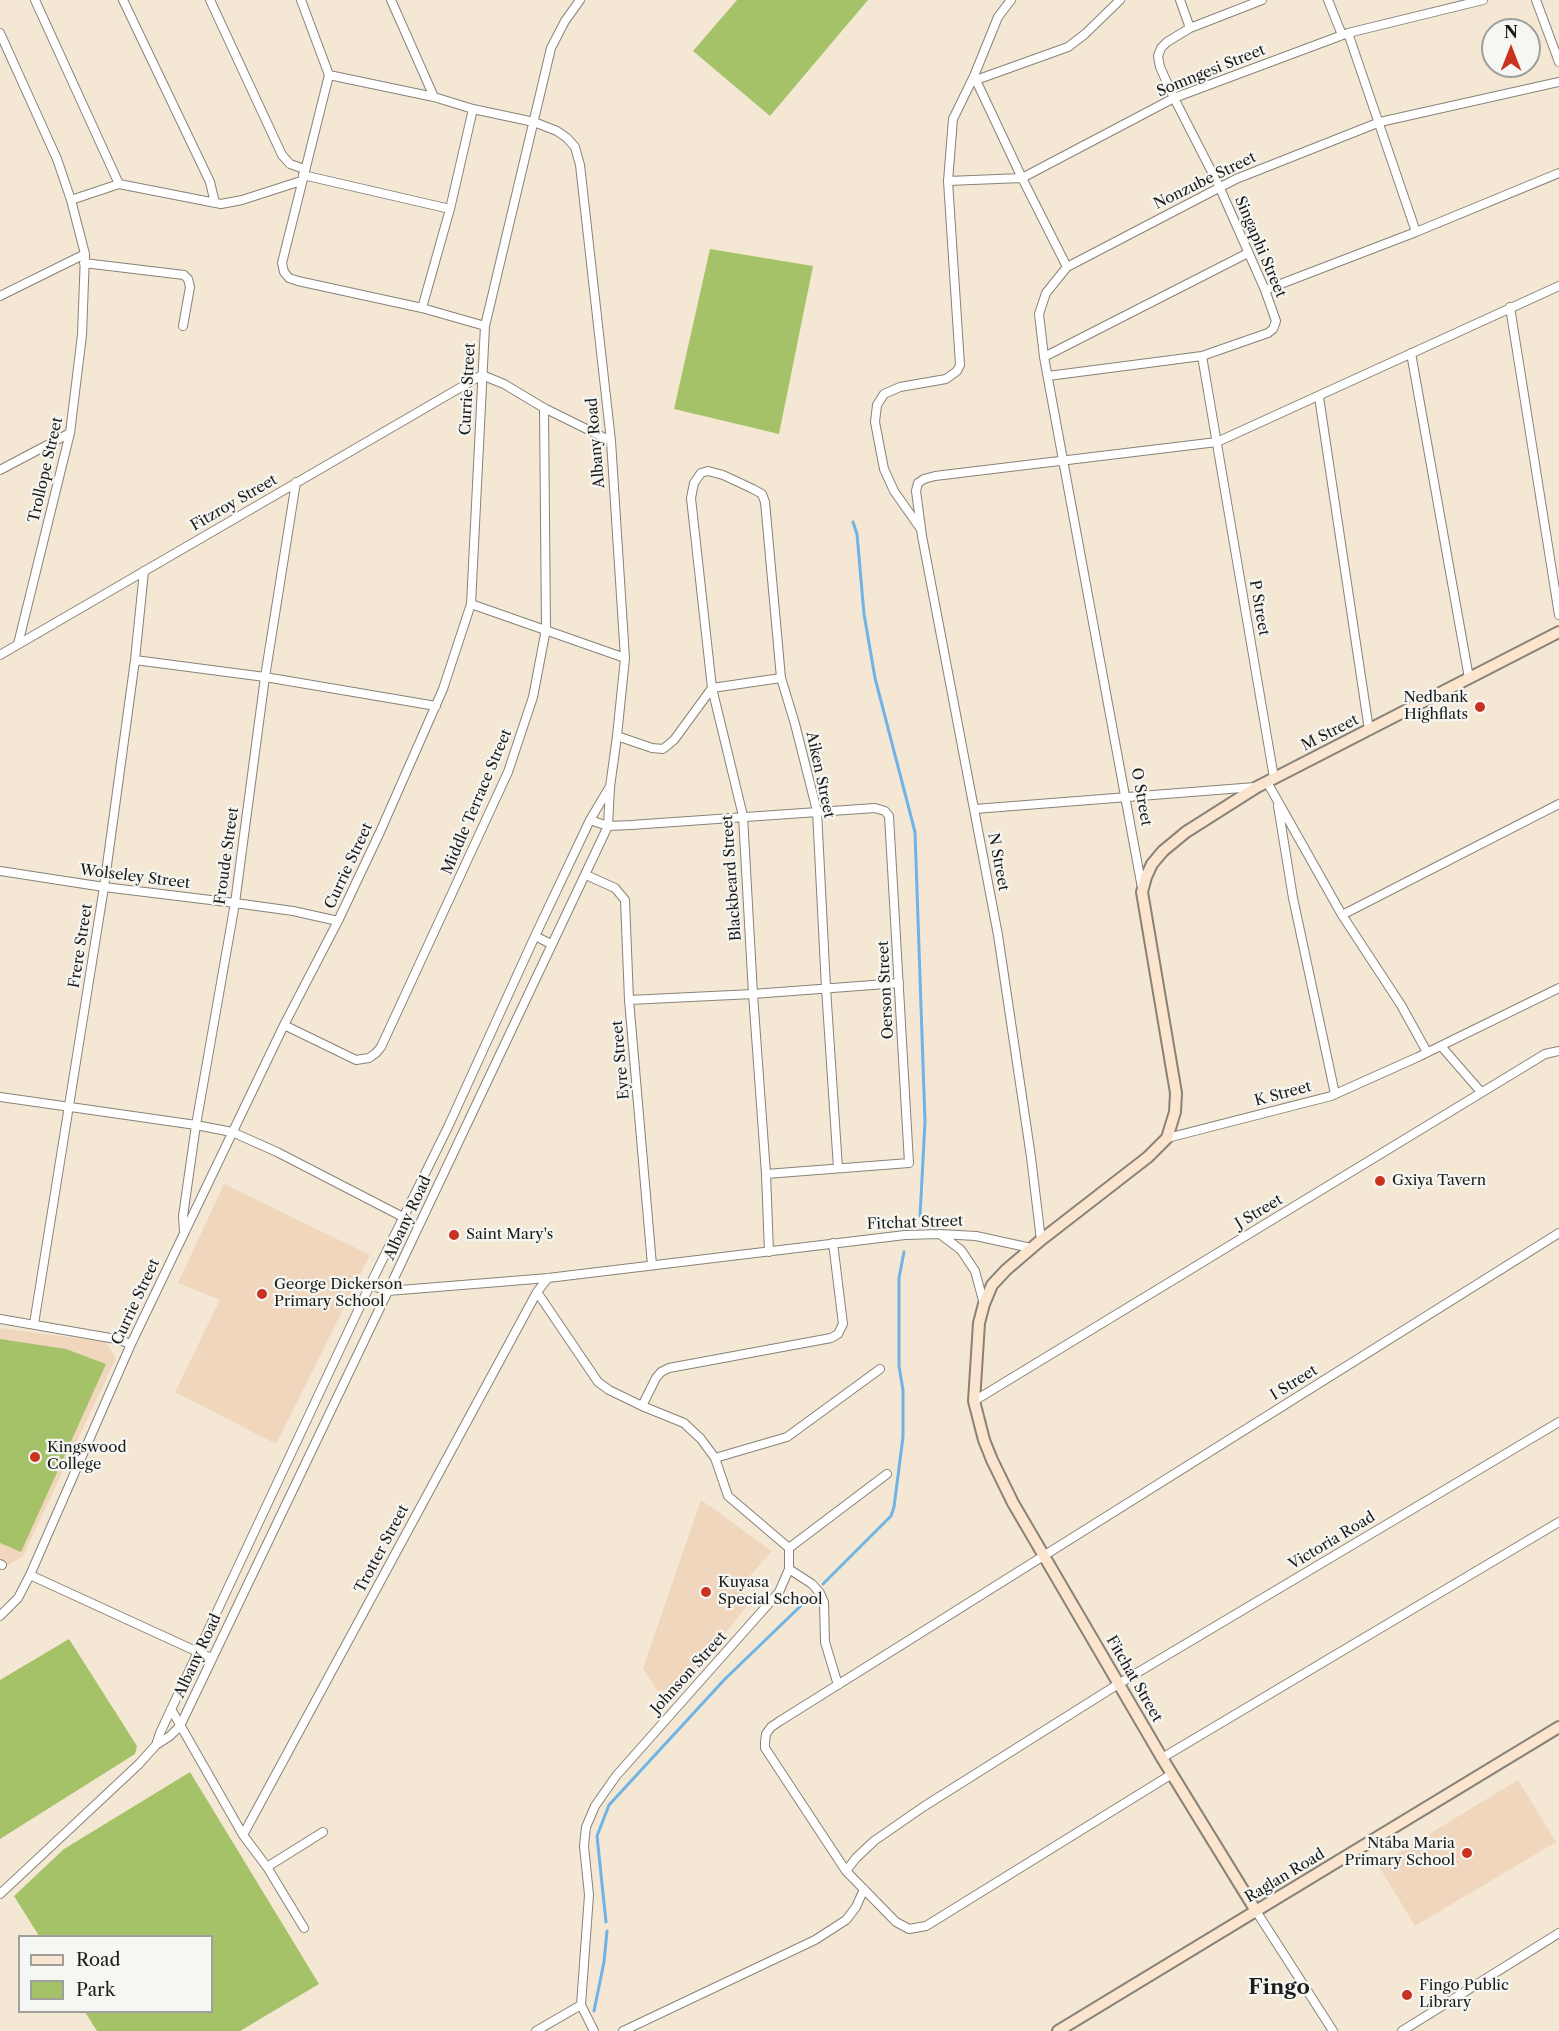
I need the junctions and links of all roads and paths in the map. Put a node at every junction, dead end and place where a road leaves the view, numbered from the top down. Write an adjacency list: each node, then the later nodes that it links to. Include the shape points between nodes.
1 (35, 0): 30 (street)
2 (123, 0): 33 (street, via 210,182)
3 (210, 0): 27 (street, via 282,155)
4 (301, 0): 18 (street)
5 (391, 0): 21 (street)
6 (580, 0): 24 (street, via 551,48)
7 (1011, 0): 19 (street, via 998,17)
8 (1120, 0): 19 (street, via 1068,47)
9 (1180, 0): 14 (street)
10 (1262, 0): 14 (street)
11 (1328, 0): 16 (street)
12 (1484, 0): 16 (street, Somngesi Street)
13 (1536, 0): 17 (street)
14 (1190, 28): 22 (street, Singaphi Street, via 1167,42 1158,56)
15 (0, 33): 32 (street, Trollope Street)
16 (1345, 34): 22 (street, Somngesi Street); 25 (street)
17 (1559, 62)
18 (329, 75): 21 (street, Albany Road); 27 (street)
19 (975, 78): 28 (street); 29 (street, via 953,119)
20 (1559, 82): 25 (street, Nonzube Street)
21 (434, 97): 23 (street, Albany Road)
22 (1174, 98): 28 (street, Somngesi Street); 31 (street, Singaphi Street)
23 (473, 109): 24 (street, Albany Road); 34 (street)
24 (534, 122): 45 (street, Currie Street); 54 (street, Albany Road, via 567,138 580,165)
25 (1380, 122): 31 (street, Nonzube Street); 35 (street)
26 (1559, 173): 35 (street)
27 (303, 175): 33 (street, via 242,200); 34 (street); 43 (street, via 282,263 289,278)
28 (1022, 178): 29 (street); 38 (street)
29 (948, 181): 60 (street, via 960,365 946,379 884,393 876,405 882,460 894,491)
30 (119, 184): 32 (street); 33 (street)
31 (1219, 186): 36 (street, Singaphi Street); 38 (street, Nonzube Street)
32 (72, 200): 37 (street, Trollope Street)
33 (215, 203)
34 (450, 209): 43 (street)
35 (1416, 232): 40 (street)
36 (1248, 253): 40 (street, Singaphi Street); 48 (street)
37 (84, 259): 41 (street); 44 (street, via 184,275 190,287); 53 (street, Trollope Street, via 82,335)
38 (1067, 267): 48 (street, Nonzube Street, via 1042,301 1039,314)
39 (1559, 286): 42 (street)
40 (1265, 290): 47 (street, Singaphi Street, via 1276,321 1274,329)
41 (0, 296)
42 (1510, 307): 46 (street); 63 (street)
43 (422, 308): 45 (street)
44 (183, 326)
45 (485, 326): 49 (street, Currie Street)
46 (1411, 353): 51 (street); 72 (street)
47 (1202, 356): 50 (street, Singaphi Street); 55 (street, P Street)
48 (1044, 357): 50 (street, Nonzube Street)
49 (482, 375): 52 (street); 59 (street, Fitzroy Street); 62 (street, Currie Street)
50 (1048, 376): 56 (street, Nonzube Street)
51 (1318, 397): 55 (street); 75 (street)
52 (544, 408): 54 (street); 64 (street, Middle Terrace Street)
53 (70, 433): 57 (street); 66 (street, Trollope Street)
54 (611, 441): 68 (street, Albany Road)
55 (1217, 442): 56 (street); 77 (street, P Street)
56 (1062, 461): 60 (street, N Street, via 924,478 916,491); 79 (street, O Street)
57 (0, 470)
58 (701, 473): 71 (street, Aiken Street, via 723,475 762,494); 73 (street, Blackbeard Street, via 691,498)
59 (296, 482): 61 (street, Fitzroy Street); 70 (street, Froude Street)
60 (921, 528): 82 (street, N Street)
61 (144, 571): 66 (street, Fitzroy Street); 69 (street, Frere Street)
62 (471, 604): 64 (street); 74 (street, Currie Street)
63 (1559, 615)
64 (546, 629): 68 (street); 101 (street, Middle Terrace Street, via 533,696 508,772 381,1047 369,1058 356,1060)
65 (1559, 632): 72 (street, M Street)
66 (18, 644): 67 (street, Fitzroy Street)
67 (0, 656)
68 (625, 658): 76 (street, Albany Road)
69 (135, 660): 70 (street); 89 (street, Frere Street)
70 (265, 676): 74 (street); 91 (street, Froude Street)
71 (781, 678): 73 (street); 83 (street, Aiken Street)
72 (1469, 678): 75 (street, M Street)
73 (712, 688): 76 (street, via 663,749); 84 (street, Blackbeard Street)
74 (436, 706): 93 (street, Currie Street)
75 (1369, 730): 77 (street, M Street)
76 (617, 736): 78 (street, Albany Road)
77 (1266, 782): 79 (street); 80 (street, P Street); 90 (street, M Street, via 1163,851 1152,864)
78 (610, 787): 85 (street, Albany Road); 86 (street, Albany Road)
79 (1126, 796): 82 (street); 90 (street, O Street)
80 (1276, 799): 92 (street, P Street); 106 (street, P Street)
81 (1559, 804): 92 (street)
82 (975, 809): 120 (street, N Street, via 1032,1157)
83 (817, 811): 84 (street); 96 (street, Oerson Street, via 875,808 889,816); 97 (street, Aiken Street)
84 (743, 816): 86 (street); 99 (street, Blackbeard Street)
85 (591, 820): 86 (street); 94 (street, Albany Road)
86 (608, 826): 88 (street, Albany Road)
87 (0, 871): 89 (street, Wolseley Street)
88 (586, 875): 95 (street, Albany Road); 100 (street, Eyre Street, via 615,888 625,900)
89 (104, 887): 91 (street, Wolseley Street); 108 (street, Frere Street)
90 (1142, 892): 113 (street, O Street, via 1175,1078 1175,1112)
91 (235, 903): 93 (street, Wolseley Street); 109 (street, Froude Street)
92 (1342, 915): 104 (street, P Street)
93 (338, 921): 101 (street, Currie Street)
94 (535, 936): 95 (street); 110 (street, Albany Road)
95 (551, 944): 112 (street, Albany Road)
96 (899, 983): 97 (street); 114 (street, Oerson Street, via 909,1162)
97 (826, 988): 99 (street); 114 (street, Aiken Street)
98 (1559, 988): 102 (street, K Street)
99 (753, 994): 100 (street); 115 (street, Blackbeard Street)
100 (629, 1000): 124 (street, Eyre Street)
101 (284, 1025): 111 (street, Currie Street)
102 (1441, 1046): 104 (street, K Street); 105 (street)
103 (1559, 1051): 105 (street, J Street, via 1545,1054)
104 (1427, 1052): 106 (street, K Street)
105 (1481, 1092): 136 (street, J Street)
106 (1335, 1094): 113 (street, K Street)
107 (0, 1097): 108 (street)
108 (68, 1107): 109 (street); 131 (street, Frere Street)
109 (196, 1125): 111 (street); 117 (street, Froude Street)
110 (448, 1127): 112 (street); 116 (street, Albany Road)
111 (232, 1132): 116 (street); 117 (street, Currie Street)
112 (462, 1133): 127 (street, Albany Road)
113 (1167, 1138): 120 (street, K Street)
114 (838, 1168): 115 (street)
115 (766, 1173): 123 (street, Blackbeard Street)
116 (403, 1216): 126 (street, Albany Road)
117 (184, 1232): 132 (street, Currie Street)
118 (1559, 1233): 145 (street, I Street)
119 (940, 1234): 121 (street, Fitchat Street); 122 (street, Fitchat Street, via 976,1236); 129 (street, via 961,1250 975,1271)
120 (1041, 1240): 122 (street, K Street)
121 (833, 1243): 123 (street, Fitchat Street); 137 (street, via 843,1324 838,1334 669,1368 656,1378)
122 (1031, 1248): 129 (street, Fitchat Street, via 992,1285)
123 (769, 1252): 124 (street, Fitchat Street)
124 (652, 1264): 125 (street, Fitchat Street)
125 (548, 1278): 127 (street, Fitchat Street); 128 (street, Trotter Street)
126 (370, 1286): 127 (street, Fitchat Street); 134 (street, Albany Road)
127 (388, 1292): 135 (street, Albany Road)
128 (537, 1292): 137 (street, via 598,1382); 160 (street, Trotter Street)
129 (984, 1304): 136 (street, Fitchat Street, via 977,1338)
130 (0, 1319): 131 (street)
131 (34, 1324): 132 (street)
132 (131, 1344): 147 (street, Currie Street)
133 (880, 1369): 139 (street, via 787,1437)
134 (324, 1383): 135 (street); 141 (street, Albany Road)
135 (341, 1389): 142 (street, Albany Road)
136 (974, 1401): 145 (street, Fitchat Street, via 992,1460)
137 (642, 1406): 139 (street, via 684,1423)
138 (1559, 1422): 151 (street, Victoria Road)
139 (715, 1458): 144 (street, via 728,1496)
140 (887, 1474): 144 (street)
141 (281, 1475): 142 (street); 149 (street, Albany Road)
142 (296, 1481): 150 (street, Albany Road)
143 (1559, 1522): 157 (street)
144 (789, 1548): 146 (street, Johnson Street)
145 (1044, 1556): 151 (street, Fitchat Street); 152 (street, I Street)
146 (789, 1569): 152 (street, via 812,1584 824,1602 825,1642); 168 (street, Johnson Street, via 779,1592 616,1776 595,1806 586,1827 584,1846 589,1895)
147 (30, 1575): 148 (street, Currie Street, via 18,1598); 149 (street)
148 (0, 1616)
149 (198, 1652): 150 (street); 153 (street, Albany Road)
150 (211, 1658): 154 (street, Albany Road)
151 (1119, 1683): 157 (street, Fitchat Street); 162 (street, Victoria Road, via 923,1807 874,1841)
152 (838, 1685): 162 (street, I Street, via 771,1728 766,1734 765,1748)
153 (171, 1709): 154 (street); 156 (street, Albany Road)
154 (180, 1726): 156 (street, Albany Road); 160 (street)
155 (1559, 1727): 165 (street, Raglan Road)
156 (156, 1745): 164 (street, Albany Road)
157 (1162, 1758): 158 (street, Fitchat Street)
158 (1172, 1774): 163 (street, via 926,1926 904,1928); 165 (street, Fitchat Street)
159 (323, 1832): 161 (street)
160 (243, 1835): 161 (street)
161 (267, 1866): 166 (street)
162 (846, 1871): 163 (street)
163 (864, 1889): 171 (street, via 846,1920 815,1940)
164 (0, 1894)
165 (1256, 1911): 172 (street, Raglan Road); 173 (street)
166 (304, 1928)
167 (1559, 1933): 174 (street)
168 (581, 2005): 169 (street); 170 (street)
169 (536, 2031)
170 (594, 2031)
171 (623, 2031)
172 (1058, 2031)
173 (1333, 2031)
174 (1402, 2031)

